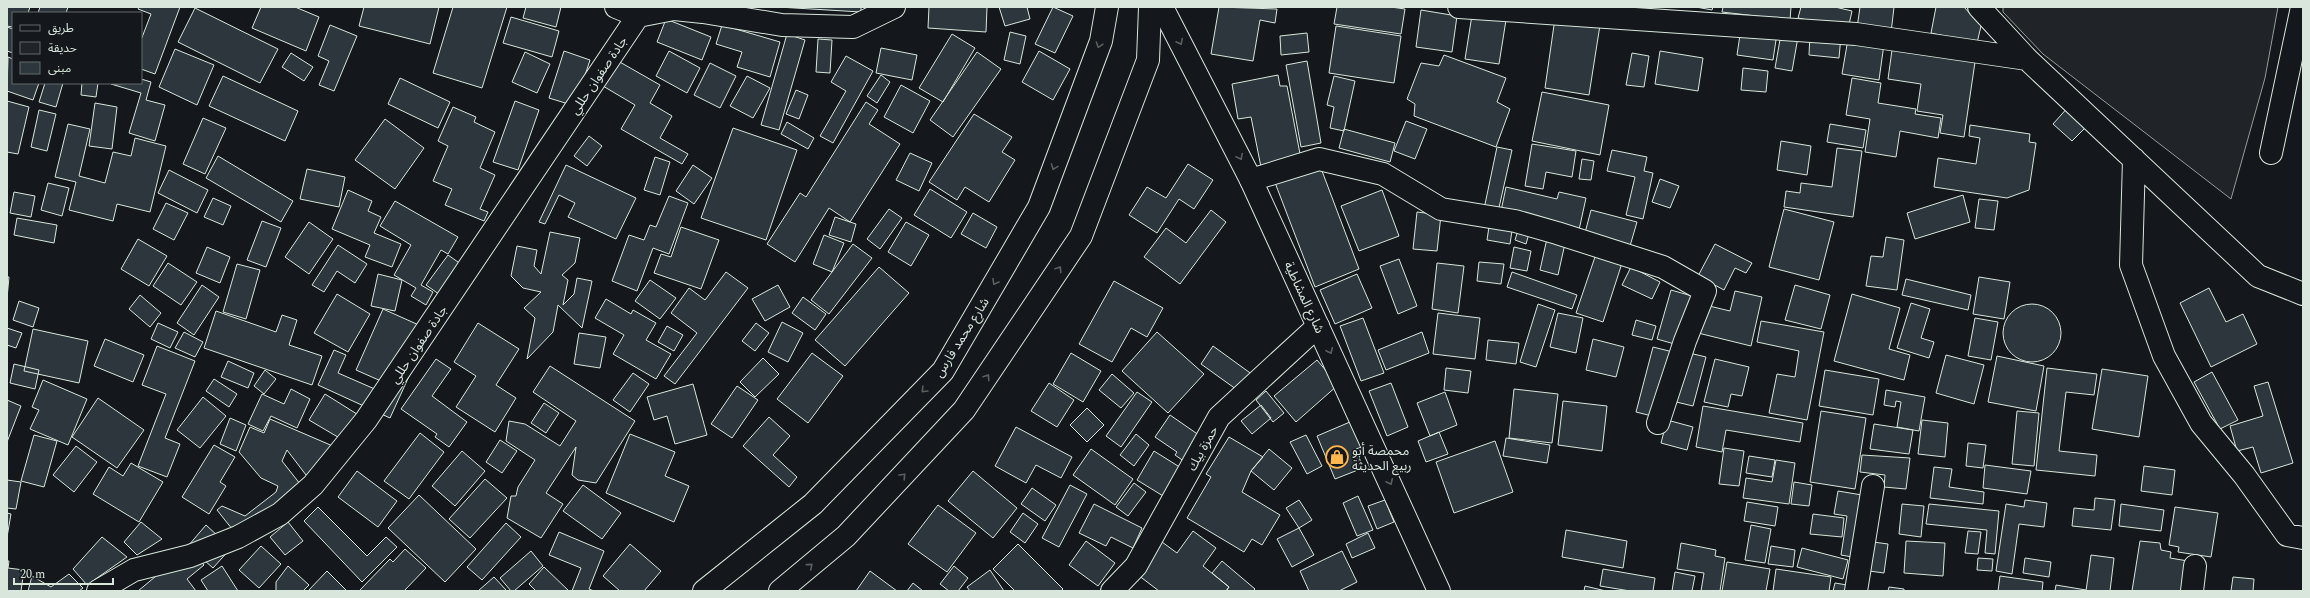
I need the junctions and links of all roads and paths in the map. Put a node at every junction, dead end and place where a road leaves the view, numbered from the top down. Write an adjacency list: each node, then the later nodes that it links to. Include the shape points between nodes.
1 (616, 7): 10 (street)
2 (894, 7): 10 (street, via 853,27 782,26 674,9)
3 (1107, 7): 22 (street, شارع محمد فارس, one-way to 22, via 1101,41 1039,207 942,372 812,504)
4 (1150, 7): 23 (street, one-way to 4, via 846,536 964,410 1081,236 1148,60)
5 (1162, 7): 14 (street, شارع المشاطية, one-way to 14)
6 (1459, 7): 9 (street)
7 (1979, 7): 11 (street)
8 (2302, 7): 12 (street)
9 (1646, 13): 11 (street, via 1856,34)
10 (638, 16): 21 (street, جادة صفوان حللي, via 366,420 313,485 280,514 238,537 190,556 134,570)
11 (2027, 59): 13 (street)
12 (2271, 153)
13 (2134, 159): 15 (street, via 2258,276); 19 (street, via 2131,265 2164,356 2201,423 2244,475 2287,535)
14 (1251, 180): 16 (street, شارع المشاطية); 17 (street, via 1319,159 1383,174 1441,209 1515,221 1557,233 1663,267 1705,291 1685,341)
15 (2303, 294)
16 (1318, 326): 24 (street, حمزة بيك, via 1219,417 1136,566); 25 (street, شارع المشاطية, one-way to 25)
17 (1658, 423)
18 (1873, 486): 26 (street)
19 (2303, 538)
20 (2195, 566): 27 (street)
21 (98, 591)
22 (704, 591)
23 (780, 591)
24 (1112, 591)
25 (1439, 591)
26 (1856, 591)
27 (2192, 591)

